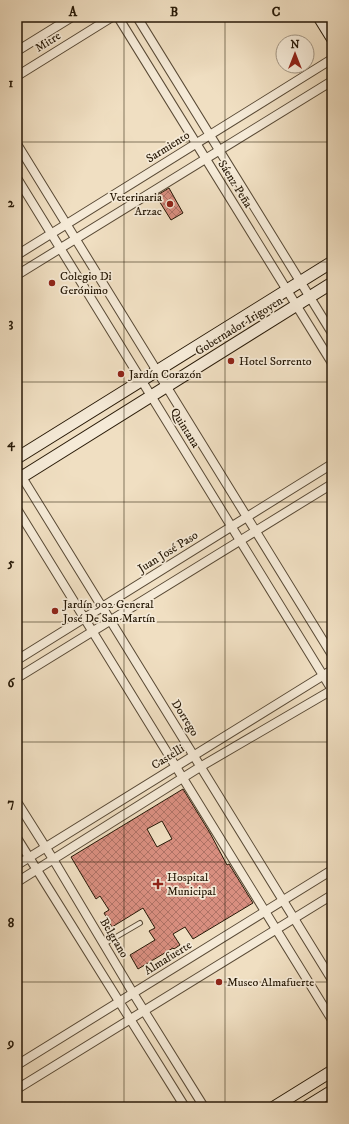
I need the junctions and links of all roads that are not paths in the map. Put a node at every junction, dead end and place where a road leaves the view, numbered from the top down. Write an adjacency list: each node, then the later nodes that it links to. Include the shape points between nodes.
1 (72, 17): 7 (street, Mitre)
2 (112, 17): 9 (street, Mitre)
3 (118, 17): 13 (street, Sáenz Peña)
4 (137, 17): 11 (street, Sáenz Peña)
5 (319, 17): 6 (street)
6 (332, 38)
7 (17, 51)
8 (332, 59): 11 (street, Sarmiento)
9 (17, 76)
10 (332, 81): 14 (street)
11 (210, 135): 13 (street, Sarmiento); 14 (street, Sáenz Peña)
12 (17, 144): 17 (street, Quintana)
13 (196, 144): 15 (street, Sáenz Peña); 17 (street, Sarmiento)
14 (219, 150): 15 (street); 24 (street, Sáenz Peña)
15 (206, 159): 19 (street); 26 (street, Sáenz Peña)
16 (17, 178): 18 (street, Quintana)
17 (66, 224): 18 (street, Sarmiento); 19 (street, Quintana)
18 (51, 234): 20 (street, Quintana); 21 (street, Sarmiento)
19 (76, 239): 20 (street); 31 (street, Quintana)
20 (60, 249): 23 (street); 32 (street, Quintana)
21 (17, 255)
22 (332, 262): 24 (street, Gobernador Irigoyen)
23 (17, 276)
24 (300, 282): 26 (street, Gobernador Irigoyen); 27 (street, Sáenz Peña)
25 (332, 283): 27 (street, Gobernador Irigoyen)
26 (287, 290): 28 (street, Sáenz Peña); 31 (street, Gobernador Irigoyen)
27 (309, 297): 28 (street, Gobernador Irigoyen); 29 (street, Sáenz Peña)
28 (296, 305): 30 (street, Sáenz Peña); 33 (street, Gobernador Irigoyen)
29 (332, 333)
30 (332, 363)
31 (157, 371): 32 (street, Gobernador Irigoyen); 33 (street, Quintana)
32 (142, 381): 34 (street, Quintana); 35 (street, Gobernador Irigoyen)
33 (166, 386): 34 (street, Gobernador Irigoyen); 40 (street, Quintana)
34 (151, 396): 37 (street, Gobernador Irigoyen); 41 (street, Quintana)
35 (17, 458)
36 (332, 464): 40 (street, Juan José Paso)
37 (19, 475): 44 (street, Dorrego)
38 (332, 484): 42 (street)
39 (17, 509): 45 (street)
40 (247, 517): 41 (street, Juan José Paso); 42 (street, Quintana)
41 (232, 527): 43 (street, Quintana); 44 (street, Juan José Paso)
42 (255, 531): 43 (street); 48 (street, Quintana)
43 (240, 541): 46 (street); 51 (street, Quintana)
44 (102, 607): 45 (street, Juan José Paso); 46 (street, Dorrego)
45 (84, 618): 47 (street); 49 (street, Juan José Paso)
46 (110, 621): 47 (street); 54 (street, Dorrego)
47 (92, 632): 52 (street); 55 (street)
48 (332, 656)
49 (17, 660)
50 (332, 670): 51 (street, Castelli)
51 (323, 675): 53 (street, Quintana); 54 (street, Castelli)
52 (17, 678)
53 (332, 690): 56 (street)
54 (193, 755): 55 (street, Castelli); 56 (street, Dorrego)
55 (175, 766): 57 (street); 60 (street, Castelli)
56 (200, 767): 57 (street); 68 (street, Dorrego)
57 (183, 778): 62 (street); 69 (street)
58 (17, 802): 60 (street, Belgrano)
59 (17, 838): 61 (street)
60 (46, 848): 61 (street, Castelli); 62 (street, Belgrano)
61 (29, 858): 63 (street, Castelli); 64 (street)
62 (53, 859): 64 (street); 73 (street, Belgrano)
63 (17, 865)
64 (37, 869): 66 (street); 76 (street)
65 (332, 870): 68 (street, Almafuerte)
66 (17, 882)
67 (332, 894): 70 (street)
68 (283, 901): 69 (street, Almafuerte); 70 (street, Dorrego)
69 (265, 912): 72 (street); 75 (street, Almafuerte)
70 (294, 918): 72 (street); 74 (street, Dorrego)
71 (140, 923): 73 (lane)
72 (276, 929): 77 (street); 79 (street)
73 (104, 945): 75 (street, Belgrano)
74 (332, 980)
75 (133, 994): 76 (street, Almafuerte); 77 (street, Belgrano)
76 (119, 1002): 78 (street); 80 (street, Almafuerte)
77 (144, 1011): 78 (street); 86 (street, Belgrano)
78 (130, 1020): 82 (street); 85 (street)
79 (332, 1020)
80 (17, 1065)
81 (332, 1071): 87 (street)
82 (17, 1089)
83 (332, 1090): 88 (street)
84 (332, 1102): 89 (lane)
85 (185, 1107)
86 (204, 1107)
87 (274, 1107)
88 (306, 1107)
89 (323, 1107)

